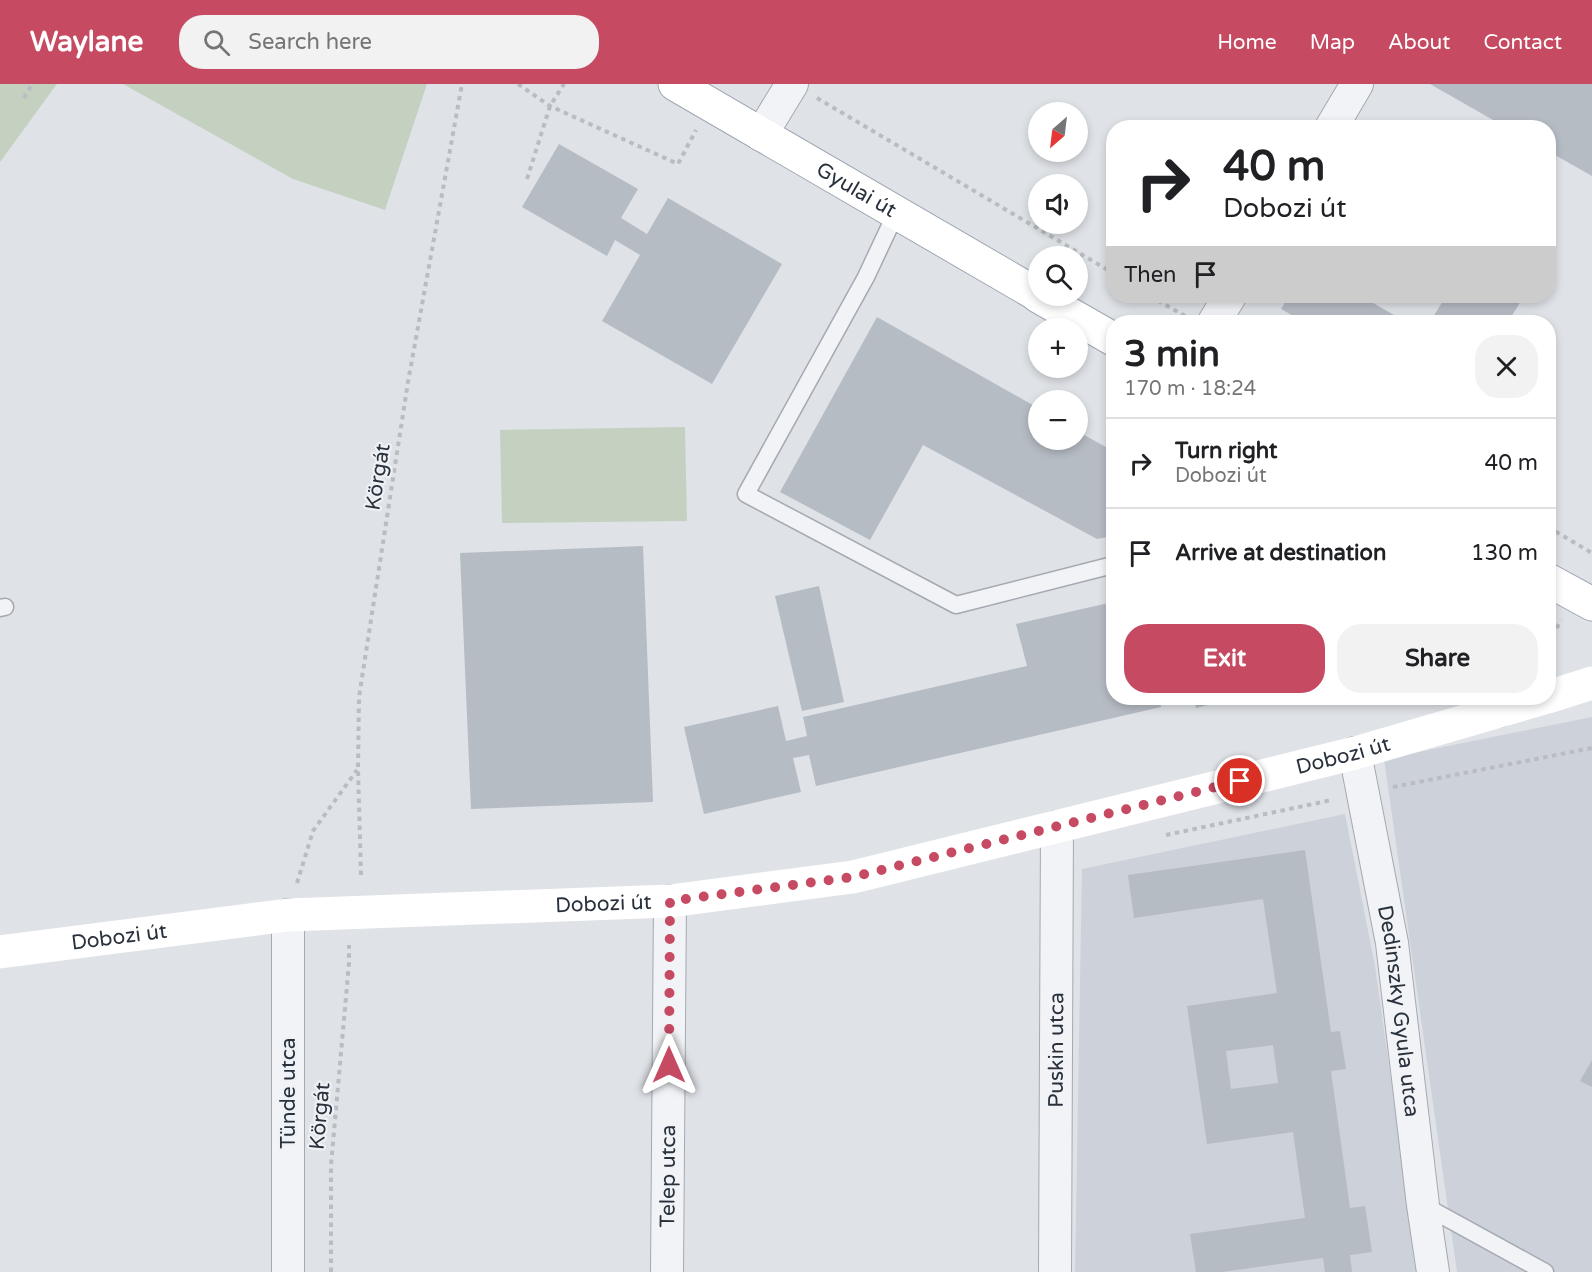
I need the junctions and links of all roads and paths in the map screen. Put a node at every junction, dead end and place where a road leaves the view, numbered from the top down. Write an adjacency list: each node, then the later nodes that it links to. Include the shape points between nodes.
1 (32, 84): 8 (path)
2 (518, 84): 10 (path)
3 (564, 84): 10 (path)
4 (675, 84): 9 (main road, Gyulai út)
5 (1357, 84): 11 (street)
6 (462, 86): 32 (path, Körgát, via 408,382 359,697)
7 (803, 90): 12 (street); 15 (path)
8 (24, 98)
9 (709, 105): 10 (path, via 678,164); 12 (main road, Gyulai út)
10 (550, 106): 13 (path)
11 (1336, 120)
12 (760, 135): 14 (main road, Gyulai út)
13 (527, 179)
14 (896, 213): 16 (main road, Gyulai út); 25 (lane, via 866,277 746,494 956,605)
15 (1106, 269)
16 (1028, 289)
17 (1165, 303): 20 (path)
18 (1221, 303): 21 (street)
19 (1057, 306): 22 (main road, Gyulai út)
20 (1190, 315)
21 (1206, 315)
22 (1106, 335)
23 (1556, 532): 24 (path)
24 (1592, 553)
25 (1106, 567)
26 (1556, 584): 27 (main road)
27 (1592, 604)
28 (1592, 683): 29 (main road, Dobozi út)
29 (1556, 694)
30 (1499, 705): 31 (main road, Dobozi út)
31 (1355, 753): 33 (main road, Dobozi út); 39 (street, Dedinszky Gyula utca, via 1392,944)
32 (358, 769): 34 (path, Körgát); 36 (path, via 313,831)
33 (1057, 827): 35 (main road, Dobozi út, via 853,877); 43 (street, Puskin utca)
34 (361, 875)
35 (670, 901): 36 (main road, Dobozi út); 42 (street, Telep utca)
36 (288, 915): 38 (main road, Dobozi út); 40 (street, Tünde utca)
37 (348, 938): 41 (path, Körgát, via 331,1165)
38 (0, 952)
39 (1423, 1205): 44 (street, Dedinszky Gyula utca); 45 (lane)
40 (288, 1272)
41 (331, 1272)
42 (667, 1272)
43 (1055, 1272)
44 (1433, 1272)
45 (1545, 1272)

